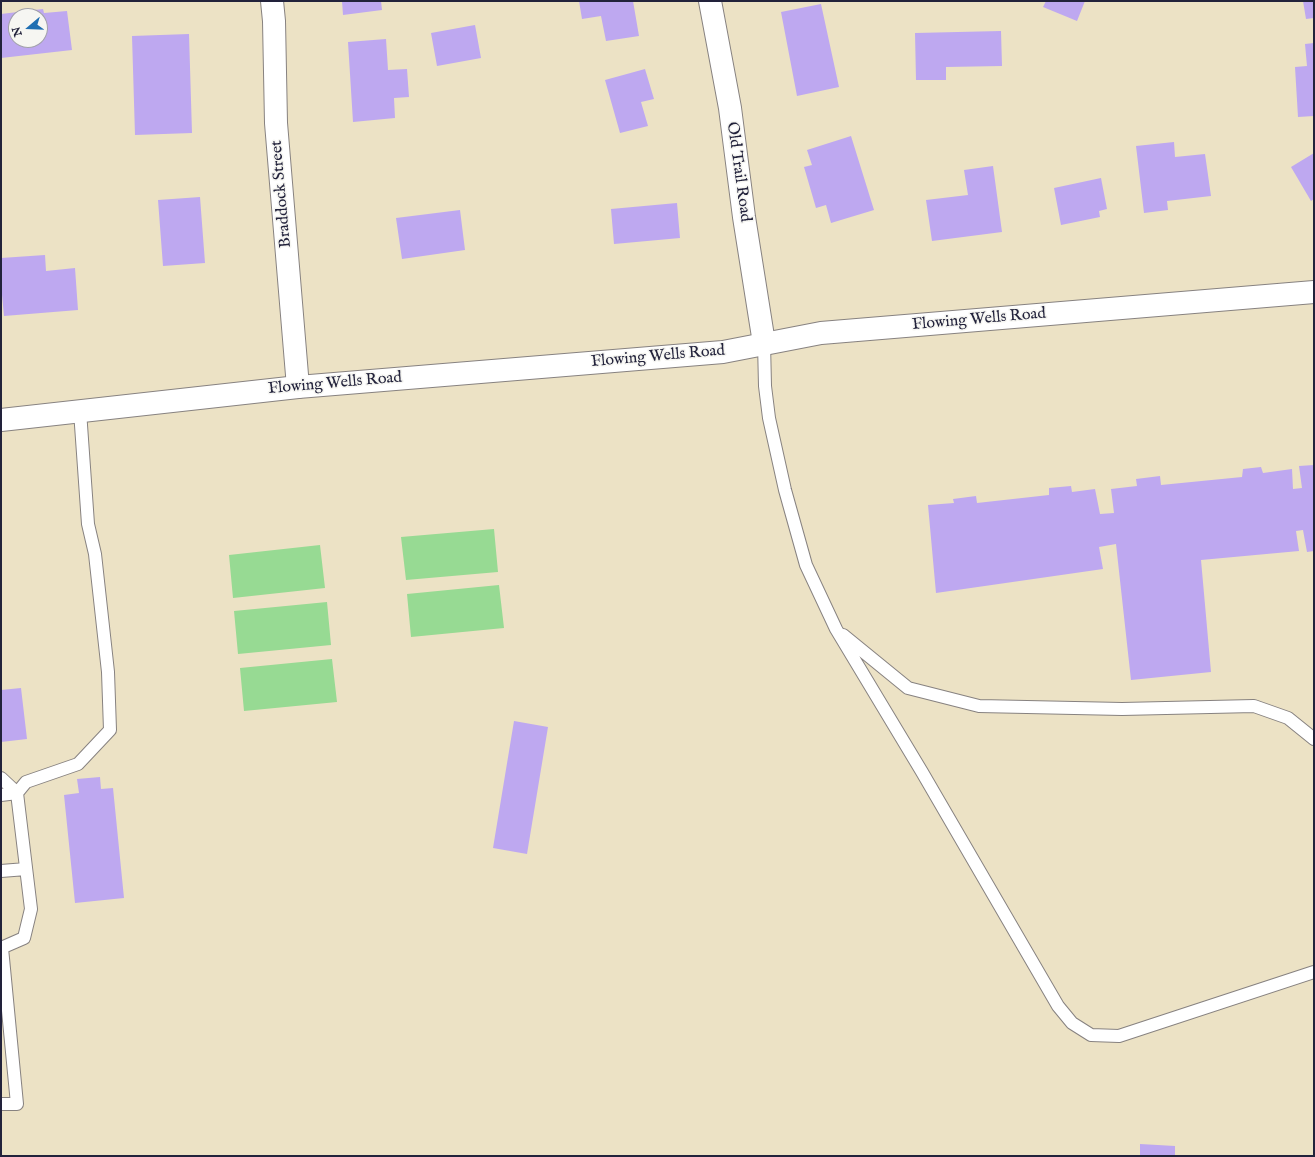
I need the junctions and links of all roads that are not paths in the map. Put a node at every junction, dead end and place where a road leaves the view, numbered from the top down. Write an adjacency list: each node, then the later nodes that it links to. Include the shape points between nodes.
1 (272, 1): 5 (main road, Braddock Street, via 276,124)
2 (710, 1): 4 (main road, Old Trail Road, via 730,108)
3 (1314, 292): 4 (main road, Flowing Wells Road, via 821,332)
4 (764, 343): 5 (main road, Flowing Wells Road, via 723,352); 8 (lane, via 769,418 785,490 806,565)
5 (298, 387): 6 (main road, Flowing Wells Road)
6 (80, 412): 7 (main road, Flowing Wells Road); 11 (lane, via 88,524 95,554 108,672 110,730 78,764 26,782)
7 (1, 420)
8 (836, 629): 9 (lane, via 908,688 979,706 1254,706 1288,718); 16 (lane, via 1058,1006 1072,1022 1091,1035 1119,1036)
9 (1314, 739)
10 (1, 778): 11 (lane)
11 (17, 794): 12 (lane); 13 (lane)
12 (1, 795)
13 (26, 869): 14 (lane); 15 (lane, via 31,909 24,938)
14 (1, 871)
15 (1, 948): 17 (lane)
16 (1314, 972)
17 (5, 1024): 18 (lane, via 17,1104)
18 (1, 1104)

